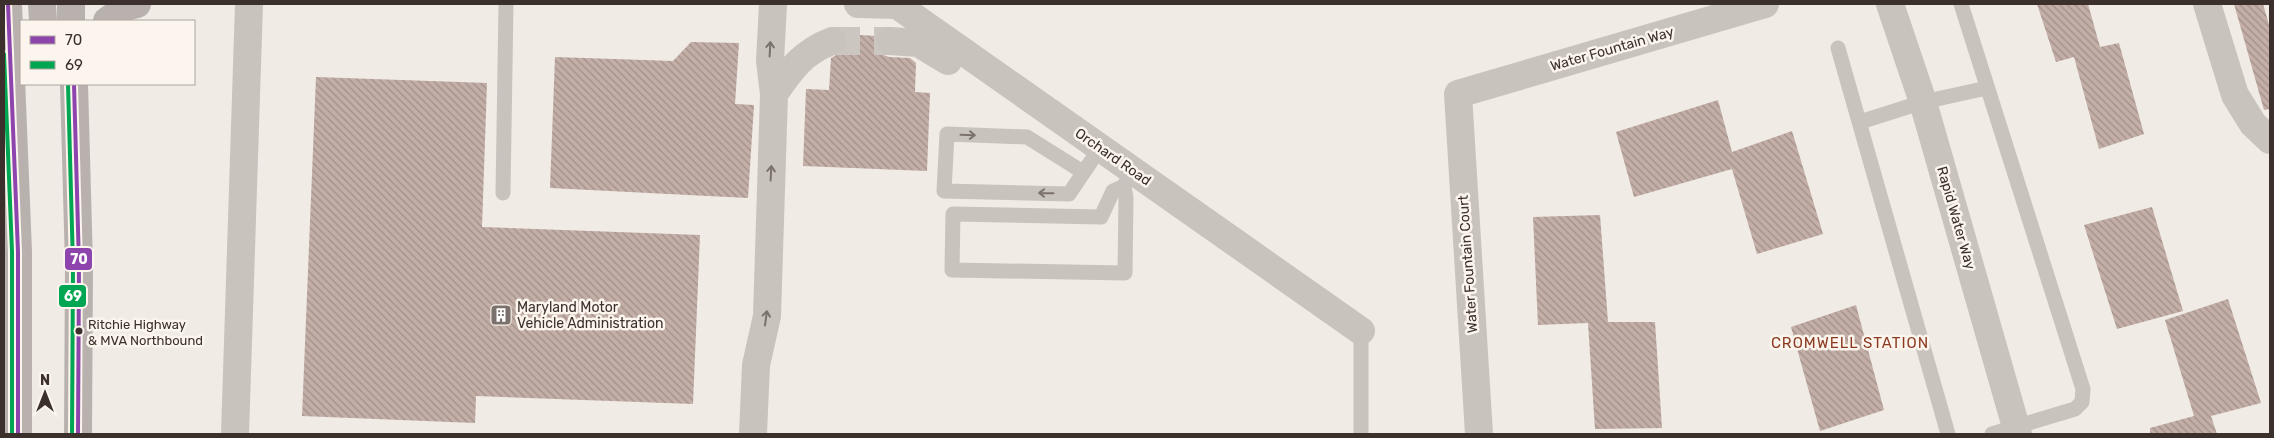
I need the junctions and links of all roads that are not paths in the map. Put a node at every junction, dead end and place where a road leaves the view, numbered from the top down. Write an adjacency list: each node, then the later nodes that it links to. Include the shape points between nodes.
1 (8, 4): 30 (main road)
2 (42, 4): 13 (main road)
3 (70, 4): 14 (main road)
4 (137, 4): 15 (main road, via 128,6)
5 (249, 4): 38 (street)
6 (506, 4): 33 (lane)
7 (773, 4): 22 (street, one-way to 7, via 770,61)
8 (858, 4): 26 (street, Orchard Road, via 897,5)
9 (1766, 4): 23 (street, Water Fountain Way)
10 (1890, 4): 24 (street, Rapid Water Way)
11 (1961, 4): 21 (lane)
12 (2208, 4): 28 (street, via 2235,95 2253,124)
13 (43, 20)
14 (71, 20)
15 (109, 20)
16 (832, 41): 22 (street, via 816,47 792,68)
17 (890, 41): 26 (street, via 918,43 1019,108)
18 (1838, 48): 27 (lane)
19 (58, 85): 25 (main road)
20 (74, 85): 25 (main road)
21 (1987, 88): 24 (lane); 36 (lane, via 2083,389 2082,402 2075,408)
22 (774, 94): 39 (street, one-way to 22, via 756,365 767,316)
23 (1458, 94): 41 (street, Water Fountain Court)
24 (1923, 102): 27 (lane); 36 (street, Rapid Water Way)
25 (76, 120): 37 (main road)
26 (1060, 120): 29 (street, Orchard Road)
27 (1860, 122): 42 (lane)
28 (2270, 140)
29 (1100, 148): 31 (lane); 32 (street, Orchard Road)
30 (9, 152): 35 (main road, via 18,252)
31 (1083, 172): 31 (lane, one-way to 31, via 1069,194 944,191 947,134 1027,137)
32 (1128, 179): 32 (lane, via 1113,191 1101,217 953,214 952,270 1124,274); 34 (street, Orchard Road)
33 (503, 193)
34 (1361, 331): 40 (lane)
35 (13, 424)
36 (2008, 432)
37 (78, 434)
38 (235, 434)
39 (753, 434)
40 (1360, 434)
41 (1479, 434)
42 (1948, 434)

